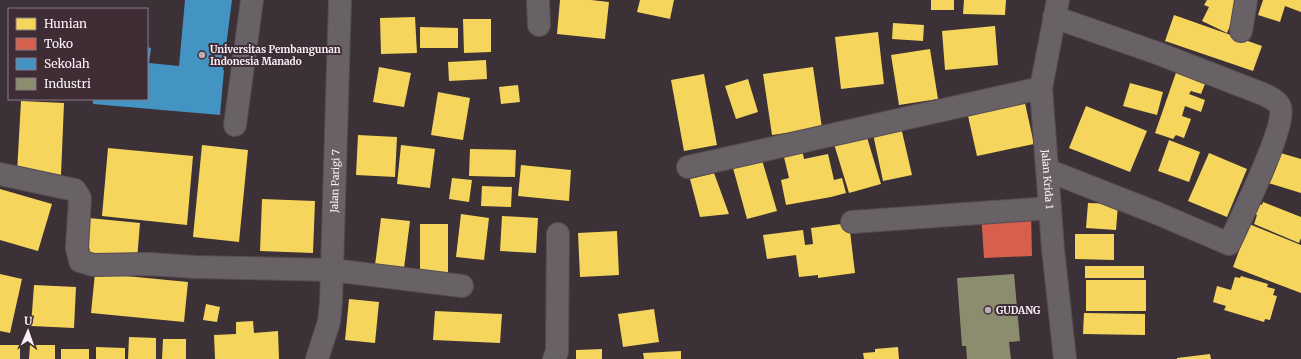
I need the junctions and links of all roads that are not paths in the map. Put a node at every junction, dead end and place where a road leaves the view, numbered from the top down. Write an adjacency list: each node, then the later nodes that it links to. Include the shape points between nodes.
1 (252, 0): 9 (street)
2 (340, 0): 16 (street, Jalan Parigi 7)
3 (538, 0): 6 (street)
4 (1246, 0): 7 (street)
5 (1056, 8): 8 (street, Jalan Krida 1); 11 (street, via 1157,53 1263,94 1280,107 1281,118 1274,143 1229,244)
6 (539, 25)
7 (1241, 31)
8 (1041, 88): 10 (street); 11 (street, Jalan Krida 1)
9 (235, 125)
10 (688, 167)
11 (1047, 170): 13 (street, Jalan Krida 1)
12 (0, 174): 16 (street, via 75,190 80,198 80,261 93,265 149,264)
13 (1050, 208): 14 (street); 20 (street, Jalan Krida 1)
14 (852, 222)
15 (558, 234): 19 (street, via 557,352)
16 (332, 270): 17 (street); 18 (street, Jalan Parigi 7, via 329,322)
17 (462, 286)
18 (317, 359)
19 (554, 359)
20 (1065, 359)

